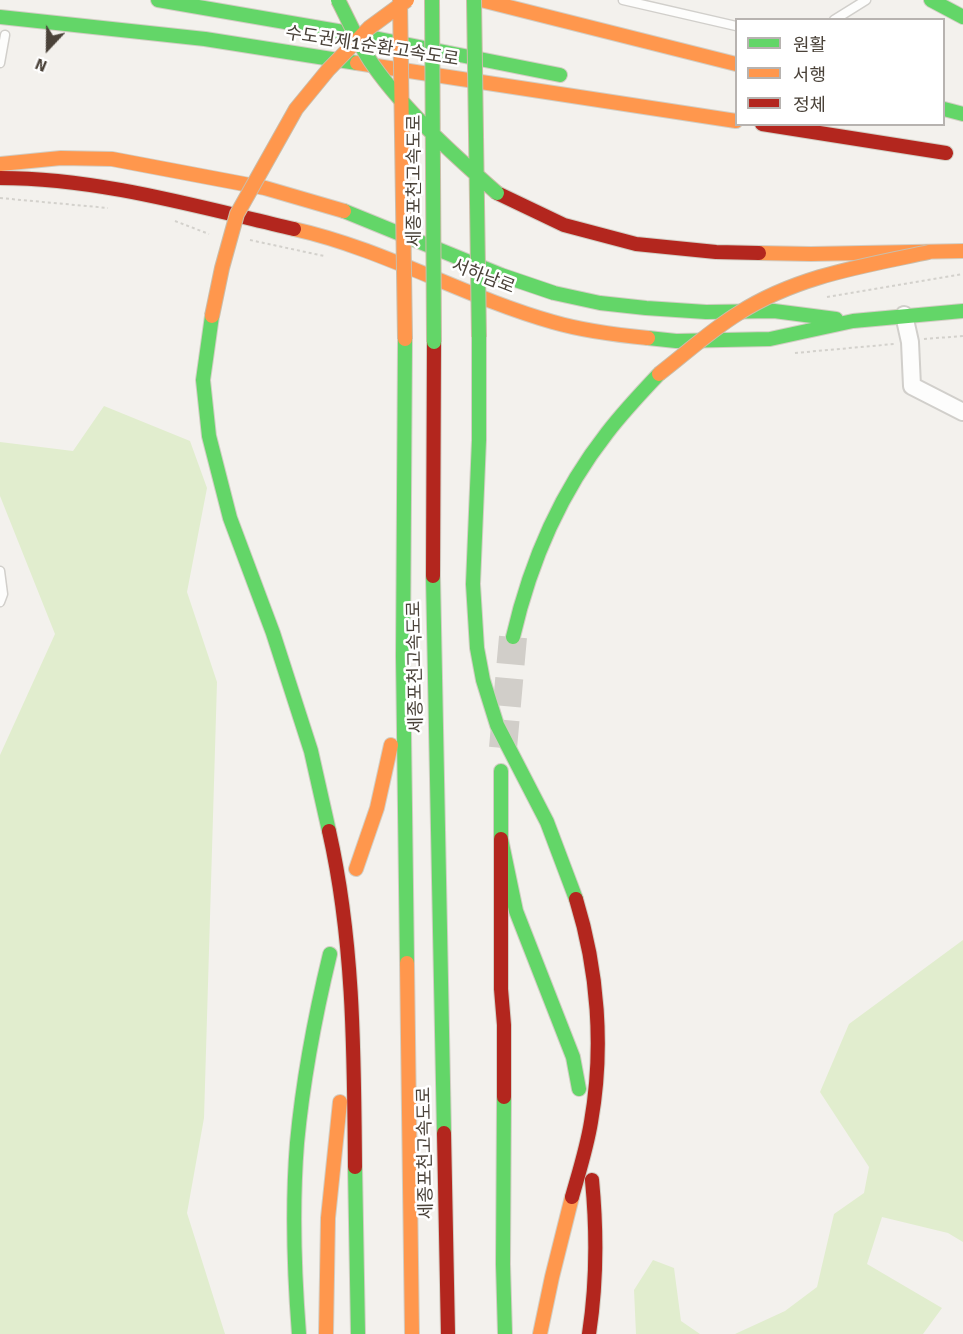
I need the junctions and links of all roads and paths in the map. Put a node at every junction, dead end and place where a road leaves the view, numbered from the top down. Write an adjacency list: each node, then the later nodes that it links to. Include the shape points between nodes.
1 (158, 0): 18 (main road, 수도권제1순환고속도로)
2 (338, 0): 31 (main road, bridge, via 379,72 457,157 497,193 564,225 636,244 716,252)
3 (400, 0): 39 (main road, 세종포천고속도로, bridge, via 405,339)
4 (407, 0): 44 (main road, bridge, via 369,28 328,70 296,109 263,165 237,214 212,316 203,380 209,436 230,518 311,751 339,876)
5 (432, 0): 53 (main road, 세종포천고속도로, bridge, via 433,576)
6 (474, 0): 55 (main road, bridge, via 479,337 472,586 477,642 492,710 505,744 548,824 574,893 584,925 596,1002 597,1063 591,1124)
7 (481, 0): 17 (main road)
8 (622, 0): 14 (lane)
9 (866, 0): 13 (lane)
10 (931, 0): 12 (main road)
11 (0, 17): 23 (main road, 수도권제1순환고속도로, via 206,39)
12 (963, 17)
13 (837, 18)
14 (735, 26)
15 (5, 35): 16 (lane)
16 (0, 63)
17 (735, 64)
18 (572, 78)
19 (666, 96): 21 (main road)
20 (945, 110): 22 (main road)
21 (735, 111)
22 (963, 114)
23 (735, 121)
24 (775, 126): 26 (main road)
25 (816, 126): 26 (main road)
26 (946, 153): 27 (main road)
27 (963, 156)
28 (0, 164): 34 (main road, 서하남로, via 61,158 112,159 265,188 367,219 554,293 600,303 706,312 774,311)
29 (0, 178): 34 (main road, 서하남로, via 59,181 143,195 321,235 553,322 615,335 676,341 770,339)
30 (963, 251): 31 (main road)
31 (929, 252): 38 (main road, bridge, via 818,276 779,291 738,313 659,374 607,432 565,495 538,551)
32 (963, 311): 33 (main road, 서하남로)
33 (904, 315): 34 (main road, 서하남로); 35 (street, via 912,386)
34 (853, 321)
35 (963, 412)
36 (0, 571): 37 (lane)
37 (0, 602)
38 (513, 637)
39 (403, 656): 42 (main road, via 387,770 375,819); 46 (main road, 세종포천고속도로)
40 (501, 771): 41 (main road)
41 (501, 839): 45 (main road, via 516,911 573,1057); 54 (main road)
42 (356, 870)
43 (330, 954): 48 (main road, via 309,1045 296,1154 293,1249)
44 (353, 1013): 49 (main road, via 327,1220); 50 (main road)
45 (579, 1089)
46 (408, 1148): 51 (main road); 52 (main road, 세종포천고속도로)
47 (592, 1180): 56 (main road, via 596,1273)
48 (299, 1334)
49 (326, 1334)
50 (358, 1334)
51 (399, 1334)
52 (412, 1334)
53 (448, 1334)
54 (505, 1334)
55 (540, 1334)
56 (589, 1334)

